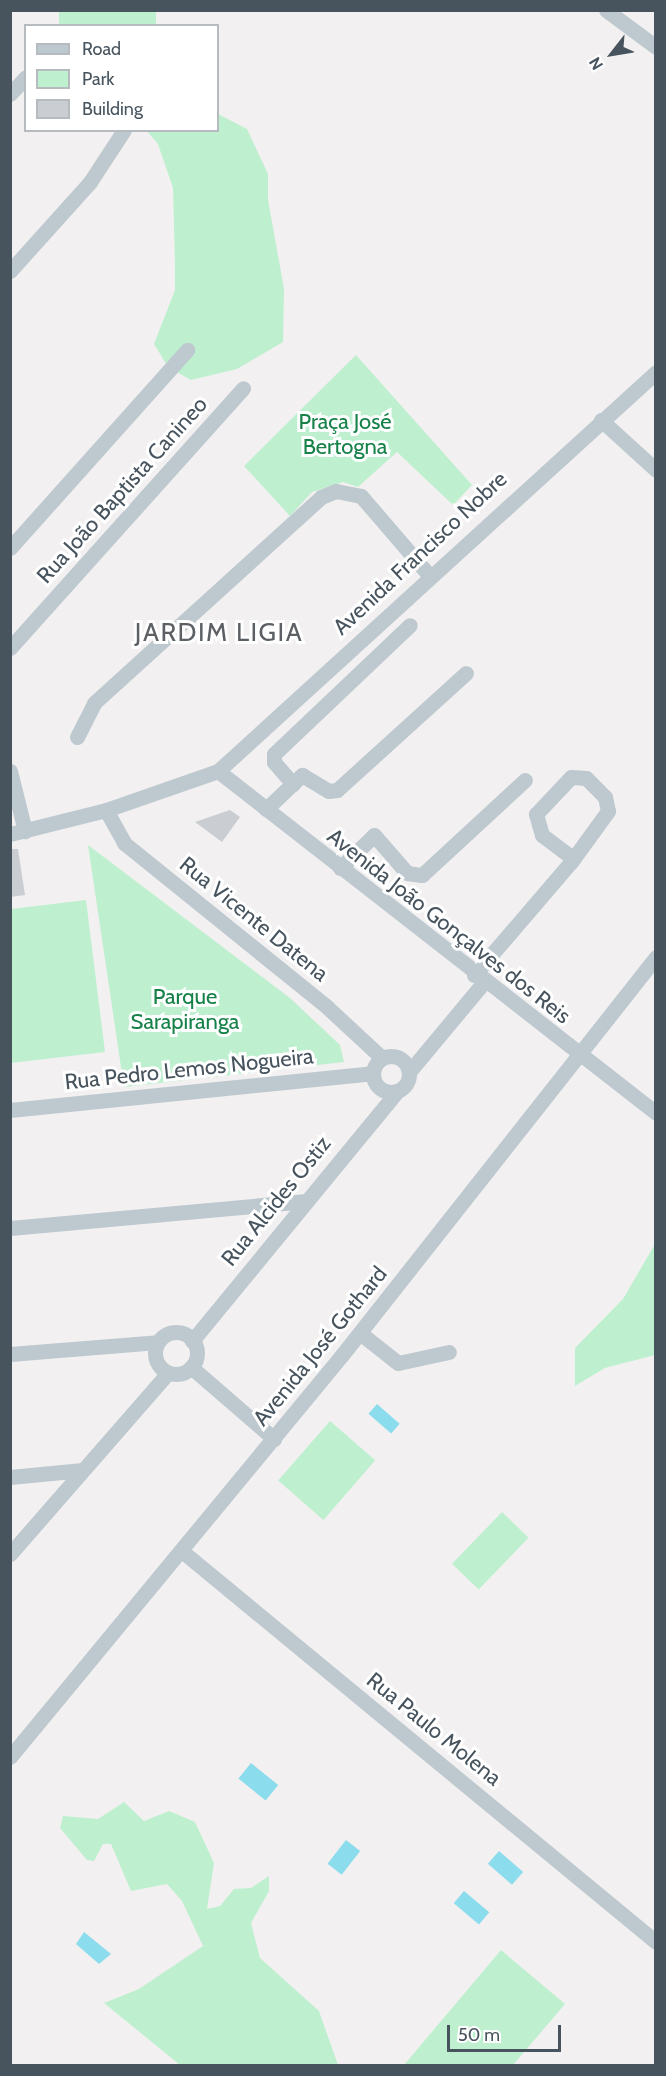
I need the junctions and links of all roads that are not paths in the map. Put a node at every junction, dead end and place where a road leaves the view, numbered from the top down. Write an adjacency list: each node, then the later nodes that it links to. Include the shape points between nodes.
1 (606, 10): 2 (street)
2 (656, 47)
3 (24, 79): 4 (street)
4 (10, 94)
5 (123, 132): 6 (street, via 90,182)
6 (10, 271)
7 (187, 350): 12 (street)
8 (656, 372): 10 (street, Avenida Francisco Nobre)
9 (243, 388): 15 (street, Rua João Baptista Canineo)
10 (601, 420): 11 (street); 13 (street, Avenida Francisco Nobre)
11 (656, 470)
12 (10, 548)
13 (429, 575): 17 (street, via 361,496 336,491 321,497 94,703); 19 (street, Avenida Francisco Nobre)
14 (410, 625): 21 (street, via 274,754 274,762)
15 (10, 648)
16 (466, 673): 21 (street, via 337,790 329,791 302,775)
17 (77, 737)
18 (10, 771): 24 (street)
19 (218, 771): 22 (street, Avenida João Gonçalves dos Reis); 23 (street, Avenida Francisco Nobre)
20 (525, 780): 26 (street, via 422,875 407,873 375,835)
21 (292, 784): 22 (street)
22 (266, 809): 26 (street, Avenida João Gonçalves dos Reis)
23 (105, 810): 24 (street, Avenida Francisco Nobre); 30 (street, Rua Vicente Datena, via 124,843 327,1007)
24 (18, 832)
25 (573, 858): 25 (street, via 608,810 605,797 586,778 571,777 536,813 542,835); 28 (street)
26 (340, 868): 28 (street, Avenida João Gonçalves dos Reis)
27 (656, 957): 29 (street, Avenida José Gothard)
28 (479, 979): 29 (street, Avenida João Gonçalves dos Reis); 31 (street)
29 (575, 1054): 35 (street, Avenida João Gonçalves dos Reis); 38 (street, Avenida José Gothard)
30 (382, 1058): 31 (street, via 399,1058); 32 (street)
31 (409, 1072): 33 (street, via 406,1084)
32 (372, 1073): 33 (street, via 380,1089); 34 (street, Rua Pedro Lemos Nogueira)
33 (397, 1091): 36 (street, Rua Alcides Ostiz)
34 (10, 1110)
35 (656, 1113)
36 (304, 1201): 37 (street); 39 (street, Rua Alcides Ostiz)
37 (10, 1228)
38 (360, 1334): 41 (street, via 398,1363); 45 (street, Avenida José Gothard)
39 (192, 1341): 40 (street, via 175,1333); 43 (street, via 197,1354)
40 (158, 1342): 42 (street); 44 (street, via 157,1363)
41 (450, 1352)
42 (10, 1354)
43 (191, 1367): 44 (street, via 180,1374); 45 (street)
44 (168, 1373): 46 (street)
45 (274, 1439): 48 (street, Avenida José Gothard)
46 (84, 1470): 47 (street); 49 (street)
47 (10, 1477)
48 (183, 1552): 50 (street, Avenida José Gothard); 51 (street, Rua Paulo Molena)
49 (10, 1554)
50 (10, 1757)
51 (656, 1942)

